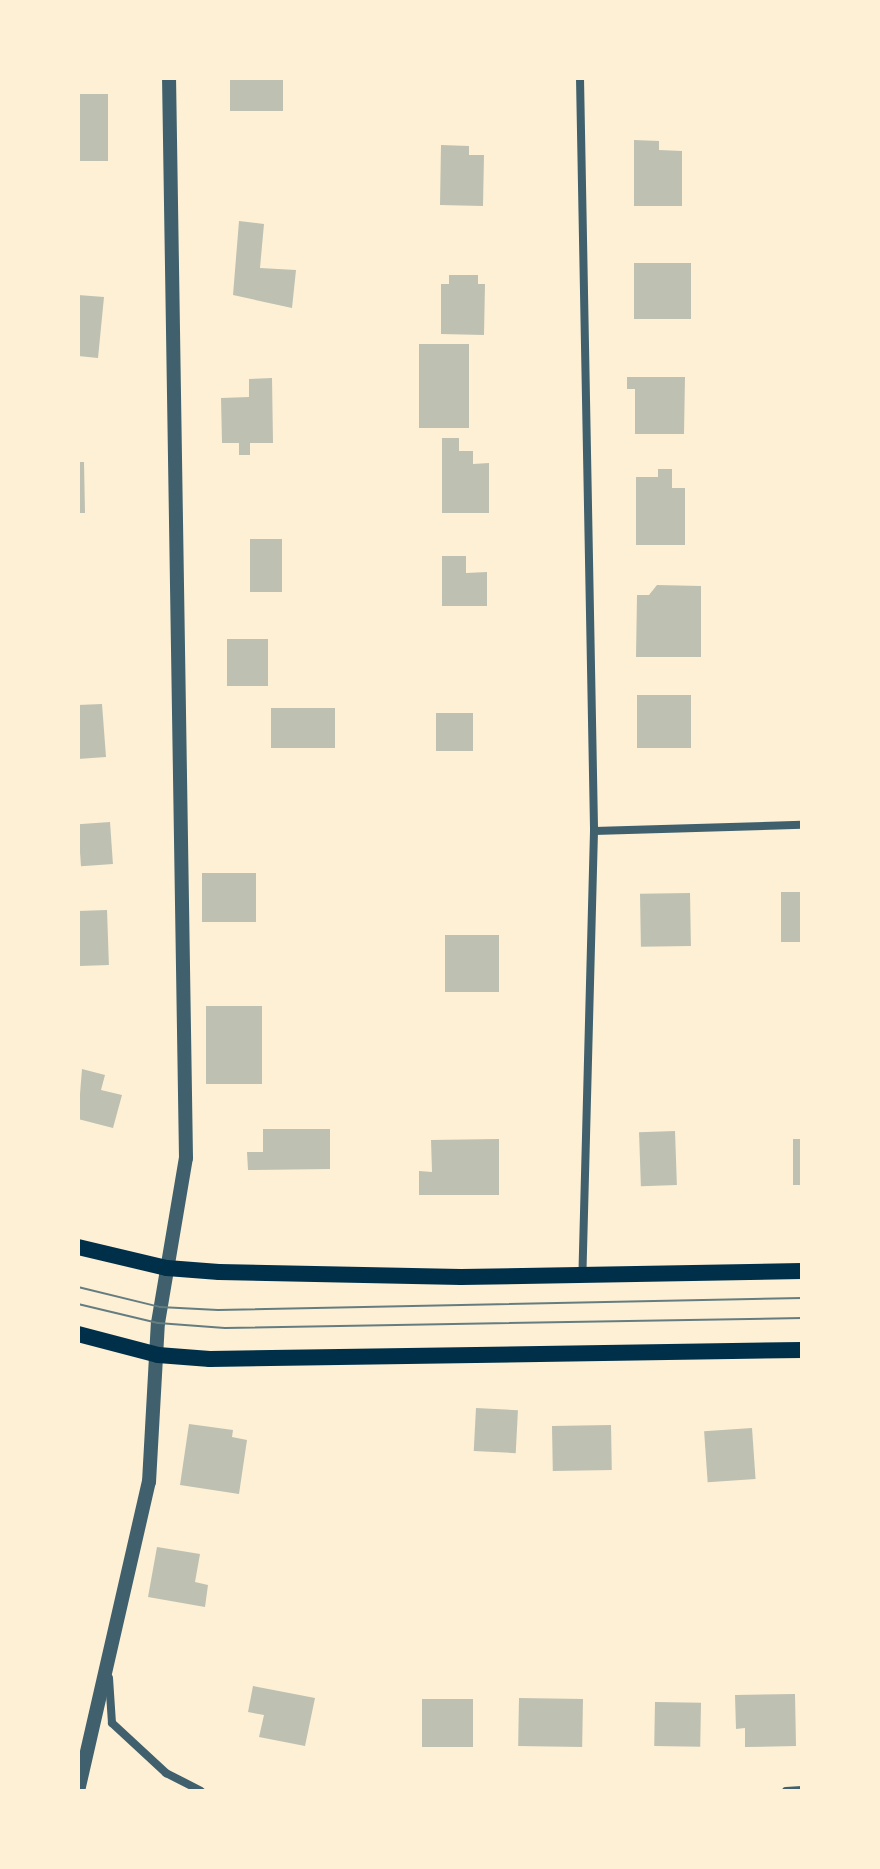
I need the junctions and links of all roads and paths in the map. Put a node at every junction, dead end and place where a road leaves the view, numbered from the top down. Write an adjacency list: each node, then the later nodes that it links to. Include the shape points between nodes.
1 (169, 78): 6 (street, via 187,1034 186,1158)
2 (580, 78): 4 (street)
3 (802, 825): 4 (street)
4 (594, 831): 8 (street)
5 (78, 1247): 6 (main road)
6 (167, 1268): 8 (main road); 11 (street)
7 (802, 1271): 8 (main road)
8 (582, 1276)
9 (78, 1334): 11 (main road)
10 (802, 1350): 11 (main road, via 210,1359)
11 (158, 1355): 12 (street, via 149,1482)
12 (108, 1674): 14 (street); 15 (street, via 112,1723 166,1773)
13 (802, 1790): 16 (street)
14 (78, 1791)
15 (201, 1791)
16 (786, 1791)

